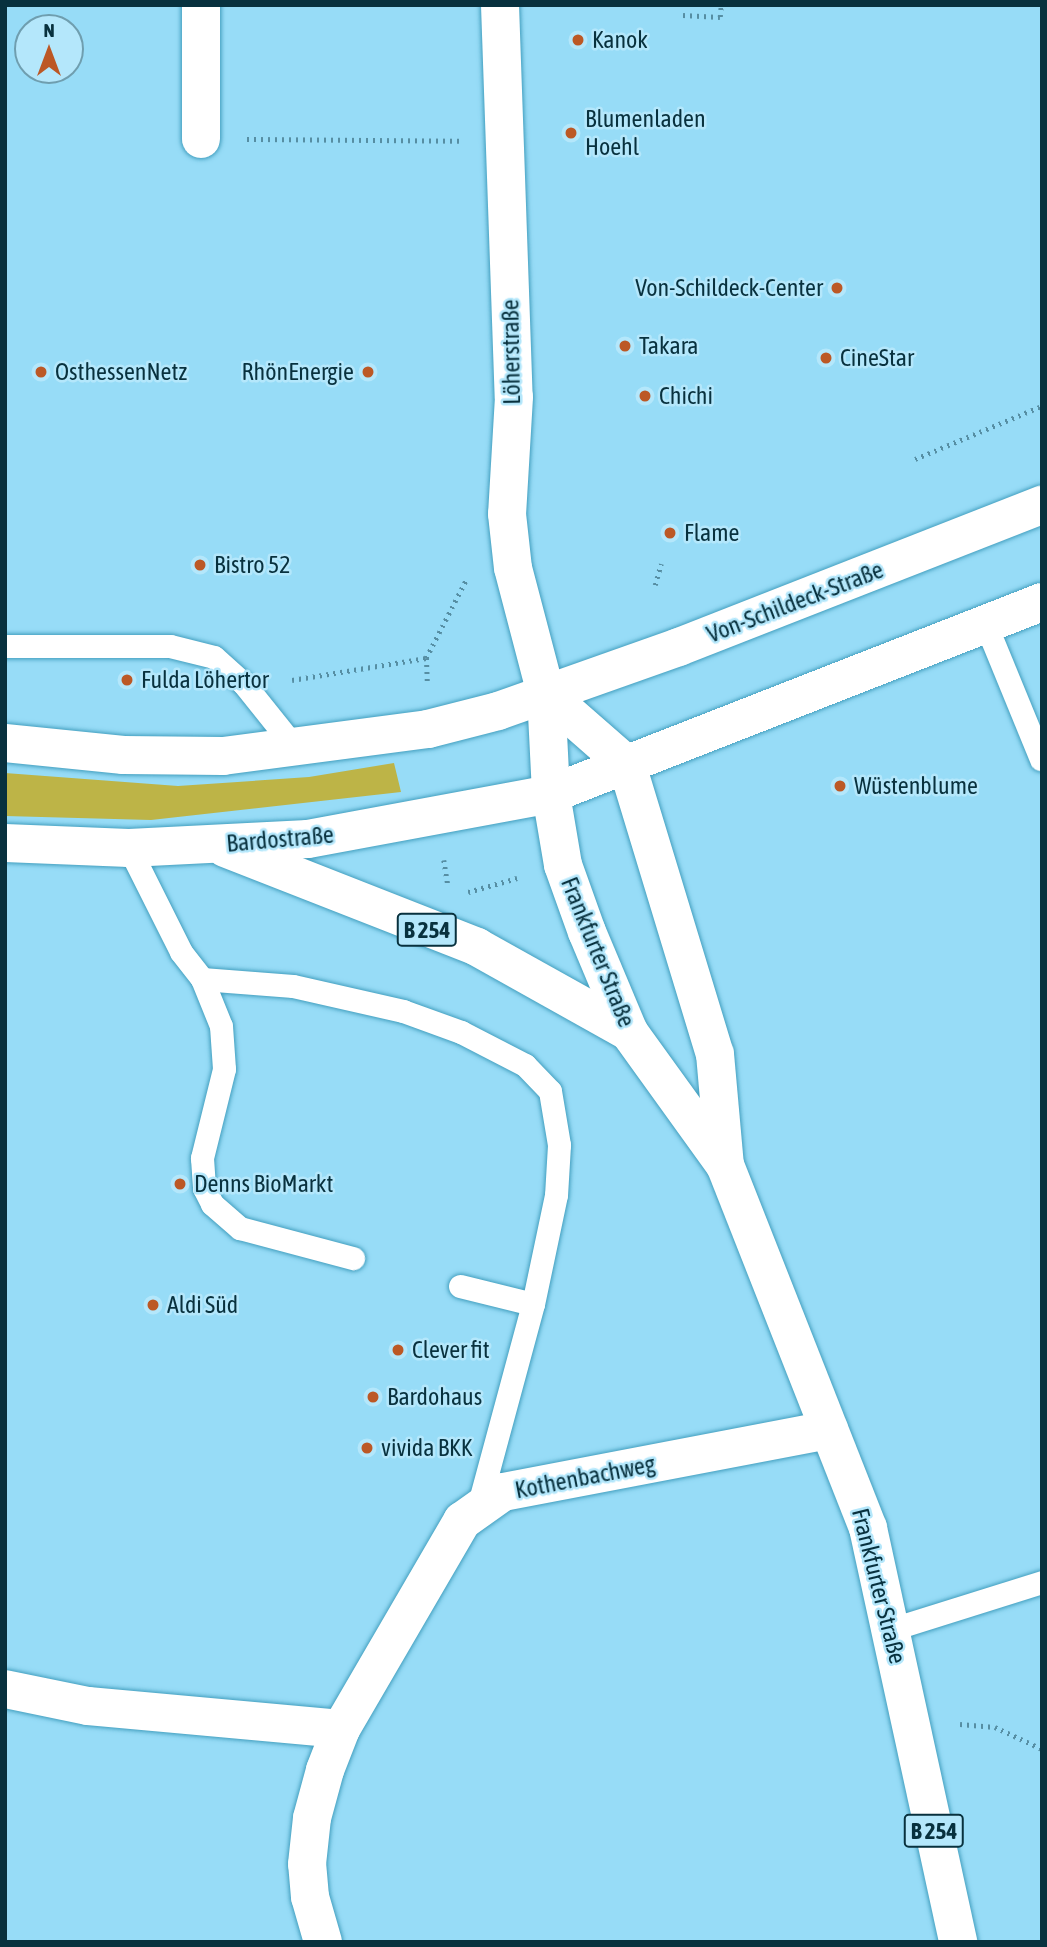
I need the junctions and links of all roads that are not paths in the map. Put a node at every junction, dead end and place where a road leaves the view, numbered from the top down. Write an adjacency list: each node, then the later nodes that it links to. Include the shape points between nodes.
1 (201, 5): 3 (main road)
2 (500, 5): 8 (main road, Löherstraße, via 514,397 507,514 513,568)
3 (201, 139)
4 (1042, 505): 8 (main road, Von-Schildeck-Straße, via 705,638)
5 (1042, 602): 6 (main road)
6 (986, 625): 11 (lane); 12 (main road)
7 (5, 646): 10 (lane, via 170,646 214,657 244,684)
8 (546, 694): 10 (main road, via 428,729); 12 (main road); 13 (main road, Löherstraße)
9 (5, 743): 10 (main road, via 124,755 223,756)
10 (296, 749)
11 (1041, 759)
12 (627, 765): 13 (main road, B 254); 19 (main road, Frankfurter Straße / B 254, via 716,1054)
13 (551, 794): 15 (main road, Bardostraße / B 254, via 308,838); 18 (main road, Frankfurter Straße, via 563,865)
14 (5, 843): 16 (main road, Bardostraße / B 254)
15 (217, 845): 16 (main road, Bardostraße / B 254); 18 (main road, B 254, via 477,947)
16 (129, 848): 17 (lane, via 181,952)
17 (202, 979): 20 (lane, via 225,1048 225,1069 202,1158 204,1188 212,1204 240,1228); 22 (lane, via 348,995 461,1032 525,1065 550,1091 559,1145 556,1195)
18 (629, 1032): 19 (main road, Frankfurter Straße)
19 (724, 1165): 23 (main road, Frankfurter Straße / B 254)
20 (353, 1258)
21 (460, 1286): 22 (lane)
22 (533, 1304): 24 (lane)
23 (830, 1430): 24 (main road, Kothenbachweg, via 503,1492); 26 (main road, Frankfurter Straße / B 254, via 868,1528)
24 (477, 1512): 28 (main road, Kothenbachweg, via 461,1521 440,1552)
25 (1042, 1582): 26 (lane)
26 (892, 1629): 30 (main road, Frankfurter Straße / B 254)
27 (5, 1689): 28 (main road, via 89,1706)
28 (341, 1729): 29 (main road, Kothenbachweg, via 312,1818 307,1864 310,1897)
29 (323, 1942)
30 (958, 1942)

